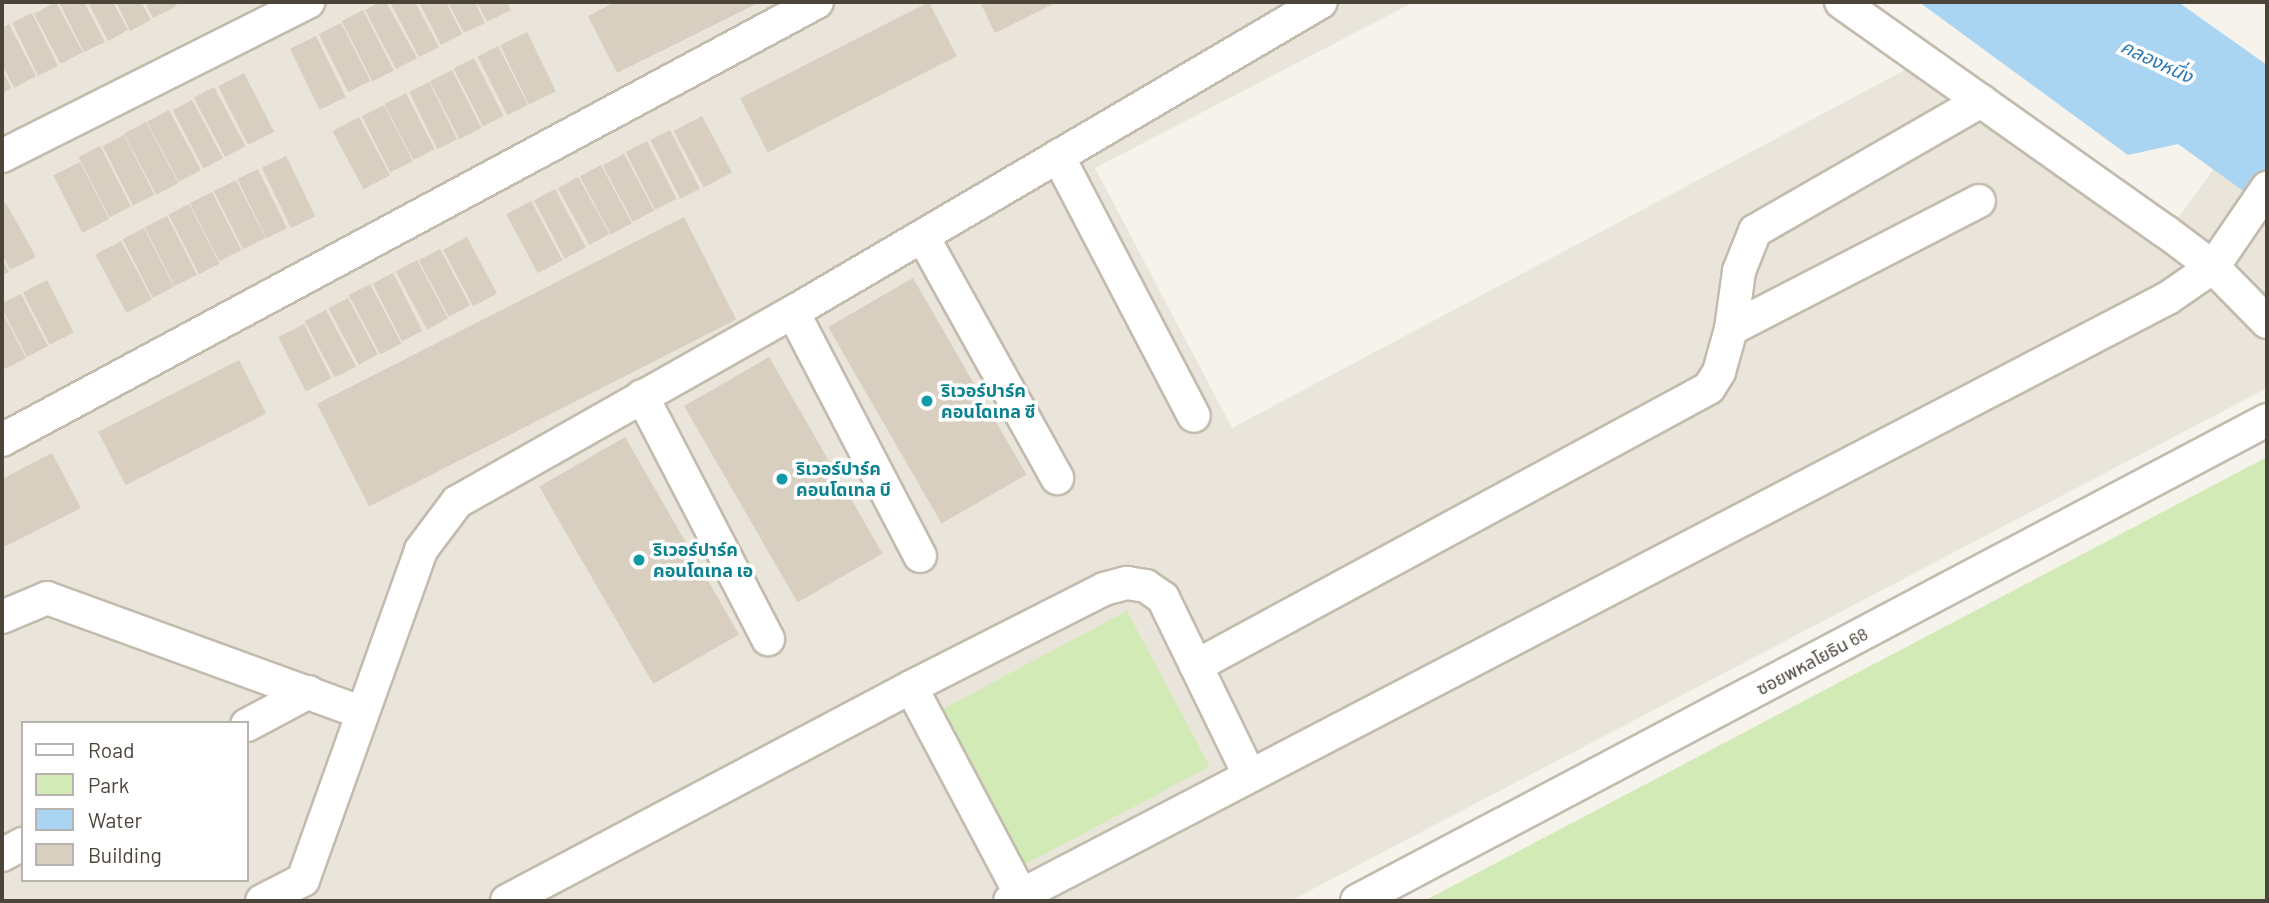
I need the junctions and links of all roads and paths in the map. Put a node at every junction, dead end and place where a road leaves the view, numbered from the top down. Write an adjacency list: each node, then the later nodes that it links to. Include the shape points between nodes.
1 (308, 2): 6 (street)
2 (817, 2): 18 (street)
3 (1321, 2): 7 (street)
4 (1841, 2): 5 (street)
5 (1981, 101): 11 (street); 14 (street, via 1755,231 1739,271)
6 (2, 156)
7 (1058, 156): 10 (street); 16 (street)
8 (2267, 188): 11 (street)
9 (1979, 201): 14 (street)
10 (923, 237): 12 (street); 19 (street)
11 (2221, 255): 13 (street); 28 (street, via 2168,298)
12 (793, 312): 15 (street); 20 (street)
13 (2267, 322)
14 (1731, 330): 23 (street, via 1719,372 1709,388)
15 (642, 396): 22 (street); 26 (street, via 457,502 436,524 421,550)
16 (1194, 416)
17 (2267, 420): 34 (street, ซอยพหลโยธิน 68)
18 (2, 440)
19 (1057, 478)
20 (920, 556)
21 (2, 617): 25 (street, via 47,598)
22 (768, 639)
23 (1196, 666): 24 (street, via 1163,598 1146,586 1127,583 1104,589); 28 (street)
24 (911, 687): 31 (street); 33 (street)
25 (309, 692): 26 (street); 27 (street)
26 (362, 712): 32 (street, via 303,880)
27 (248, 724)
28 (1250, 776): 31 (street)
29 (21, 845): 30 (street)
30 (2, 855)
31 (1015, 898)
32 (262, 901)
33 (507, 901)
34 (1357, 901)

